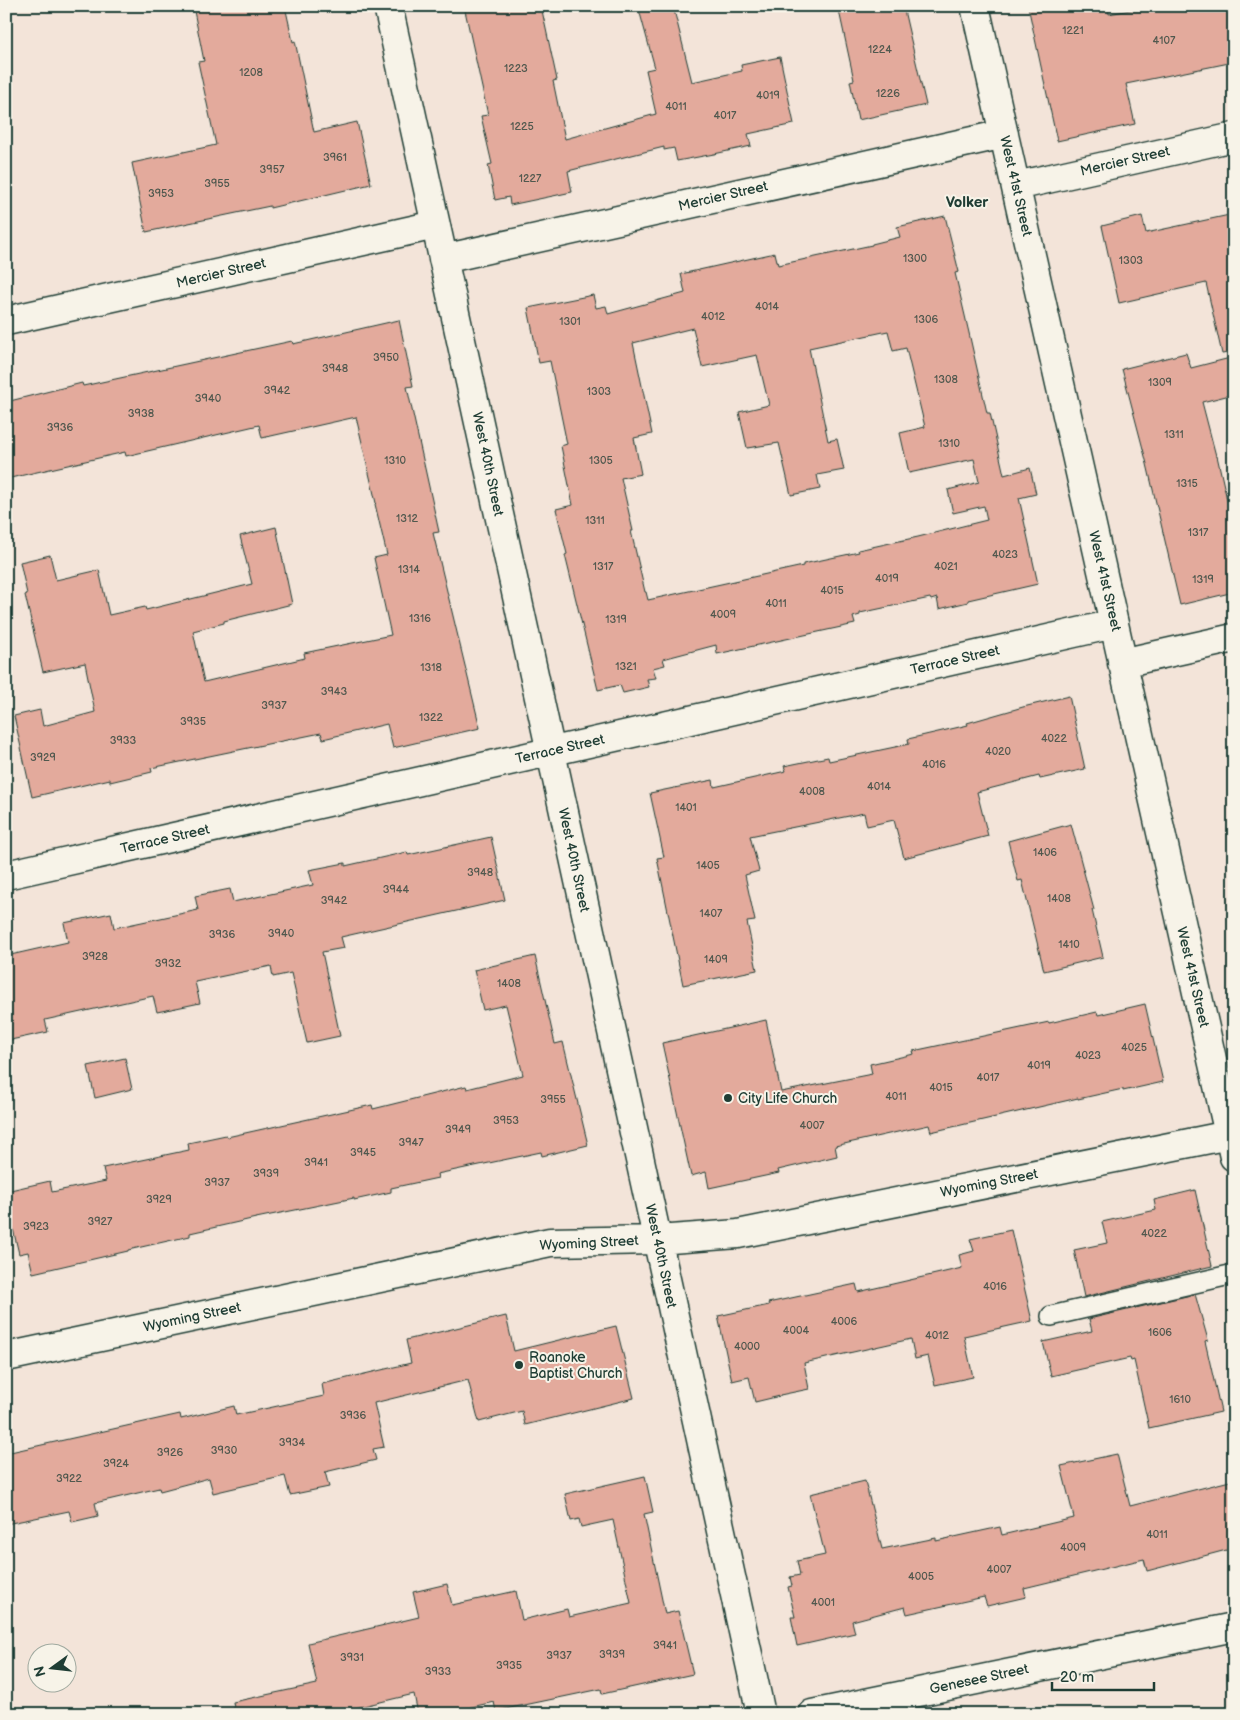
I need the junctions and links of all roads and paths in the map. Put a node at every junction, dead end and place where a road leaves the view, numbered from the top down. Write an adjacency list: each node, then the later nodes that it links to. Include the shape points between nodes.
1 (388, 6): 6 (street, West 40th Street)
2 (975, 6): 3 (street, West 41st Street)
3 (1004, 134): 5 (street, West 41st Street); 7 (street, Mercier Street)
4 (1234, 137): 5 (street, Mercier Street)
5 (1016, 186): 9 (street, West 41st Street)
6 (435, 226): 7 (street, West 40th Street); 8 (street, Mercier Street)
7 (442, 258): 12 (street, West 40th Street)
8 (6, 321)
9 (1114, 624): 11 (street, West 41st Street); 12 (street, Terrace Street)
10 (1234, 638): 11 (street)
11 (1122, 662): 14 (street, West 41st Street)
12 (550, 751): 13 (street, Terrace Street); 15 (street, West 40th Street)
13 (6, 875)
14 (1232, 1142): 15 (street, Wyoming Street, via 738,1234)
15 (657, 1240): 18 (street, Wyoming Street, via 550,1242); 20 (street, West 40th Street)
16 (1234, 1274): 17 (lane)
17 (1051, 1316)
18 (6, 1357)
19 (1234, 1627): 21 (street, Genesee Street)
20 (761, 1714)
21 (812, 1714)

